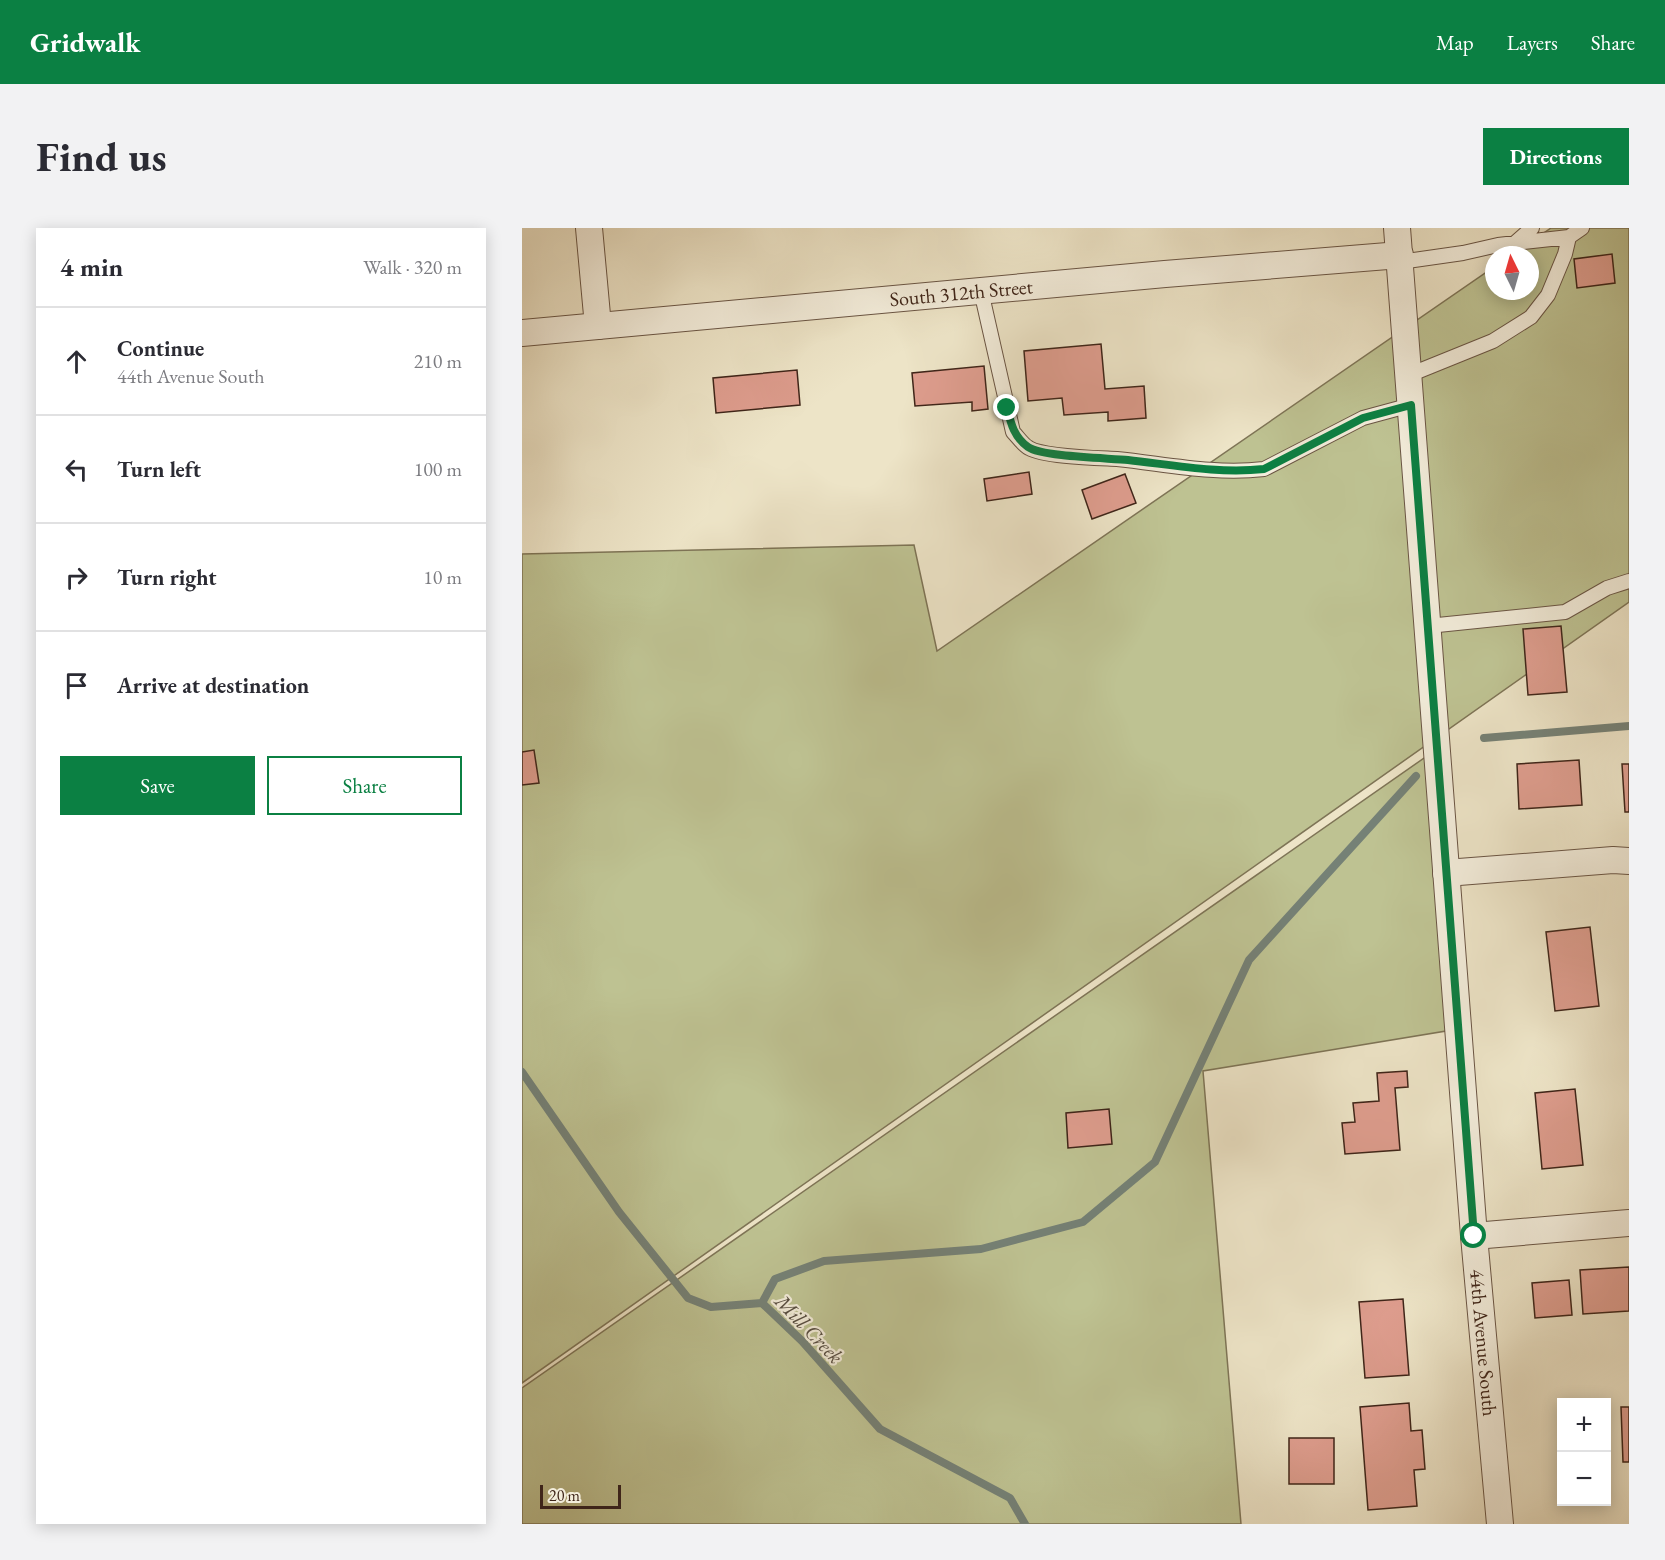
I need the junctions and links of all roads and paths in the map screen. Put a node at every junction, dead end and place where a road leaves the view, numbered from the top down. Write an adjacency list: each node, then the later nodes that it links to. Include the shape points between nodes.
1 (589, 228): 9 (street)
2 (1397, 228): 7 (street, 44th Avenue South)
3 (1532, 228): 6 (lane)
4 (1582, 228): 5 (lane)
5 (1569, 237): 6 (lane); 11 (lane, via 1548,295 1531,317 1493,341)
6 (1515, 243): 7 (lane, via 1463,254)
7 (1400, 259): 8 (street, South 312th Street); 11 (street, 44th Avenue South)
8 (981, 291): 9 (street, South 312th Street); 12 (lane, via 1013,432 1029,448 1189,468 1258,470 1363,418)
9 (598, 326): 10 (street, South 312th Street)
10 (522, 333)
11 (1409, 375): 12 (street, 44th Avenue South)
12 (1411, 405): 14 (street, 44th Avenue South)
13 (1629, 581): 14 (lane, via 1607,588 1565,612)
14 (1428, 626): 16 (street, 44th Avenue South)
15 (1629, 861): 16 (street)
16 (1446, 873): 18 (street, 44th Avenue South)
17 (1629, 1223): 18 (street)
18 (1474, 1236): 19 (street, 44th Avenue South)
19 (1500, 1524)

